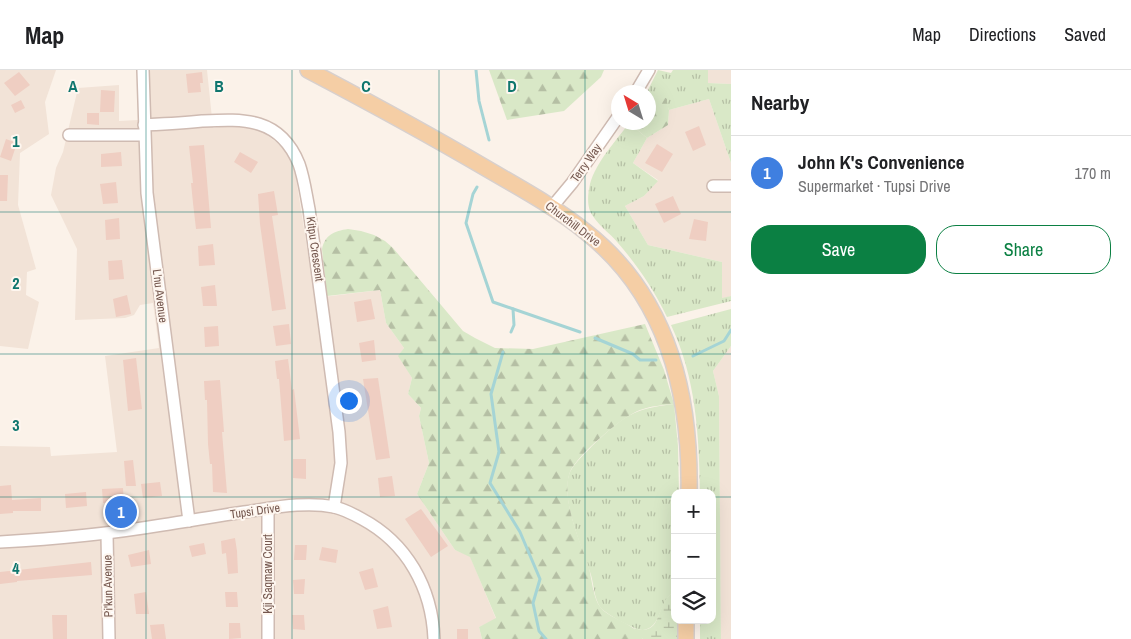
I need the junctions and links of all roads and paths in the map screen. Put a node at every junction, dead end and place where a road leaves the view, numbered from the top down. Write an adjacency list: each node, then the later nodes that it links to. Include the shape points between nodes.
1 (143, 70): 6 (street, L'nu Avenue)
2 (308, 70): 10 (main road, Churchill Drive)
3 (649, 70): 4 (street)
4 (640, 85)
5 (611, 127): 10 (street, Terry Way)
6 (144, 130): 7 (street, Kitpu Crescent); 12 (street, Kitpu Crescent, via 228,120 248,121 273,131 295,157 309,209 340,432 341,463); 14 (street, L'nu Avenue, via 147,193)
7 (68, 135)
8 (713, 186): 9 (street)
9 (731, 186)
10 (552, 207): 11 (main road, Churchill Drive, via 587,232 619,263 658,321 682,396 687,426)
11 (689, 489)
12 (334, 507): 13 (street, Tupsi Drive, via 300,505); 20 (street, Tupsi Drive, via 376,527 406,557 426,592)
13 (268, 509): 14 (street, Tupsi Drive); 19 (street, Kji Saqmaw Court)
14 (189, 521): 15 (street, Tupsi Drive)
15 (107, 534): 16 (street, Tupsi Drive); 18 (street, Pi'kun Avenue)
16 (0, 542)
17 (686, 624): 21 (main road)
18 (109, 639)
19 (268, 639)
20 (434, 639)
21 (686, 639)

